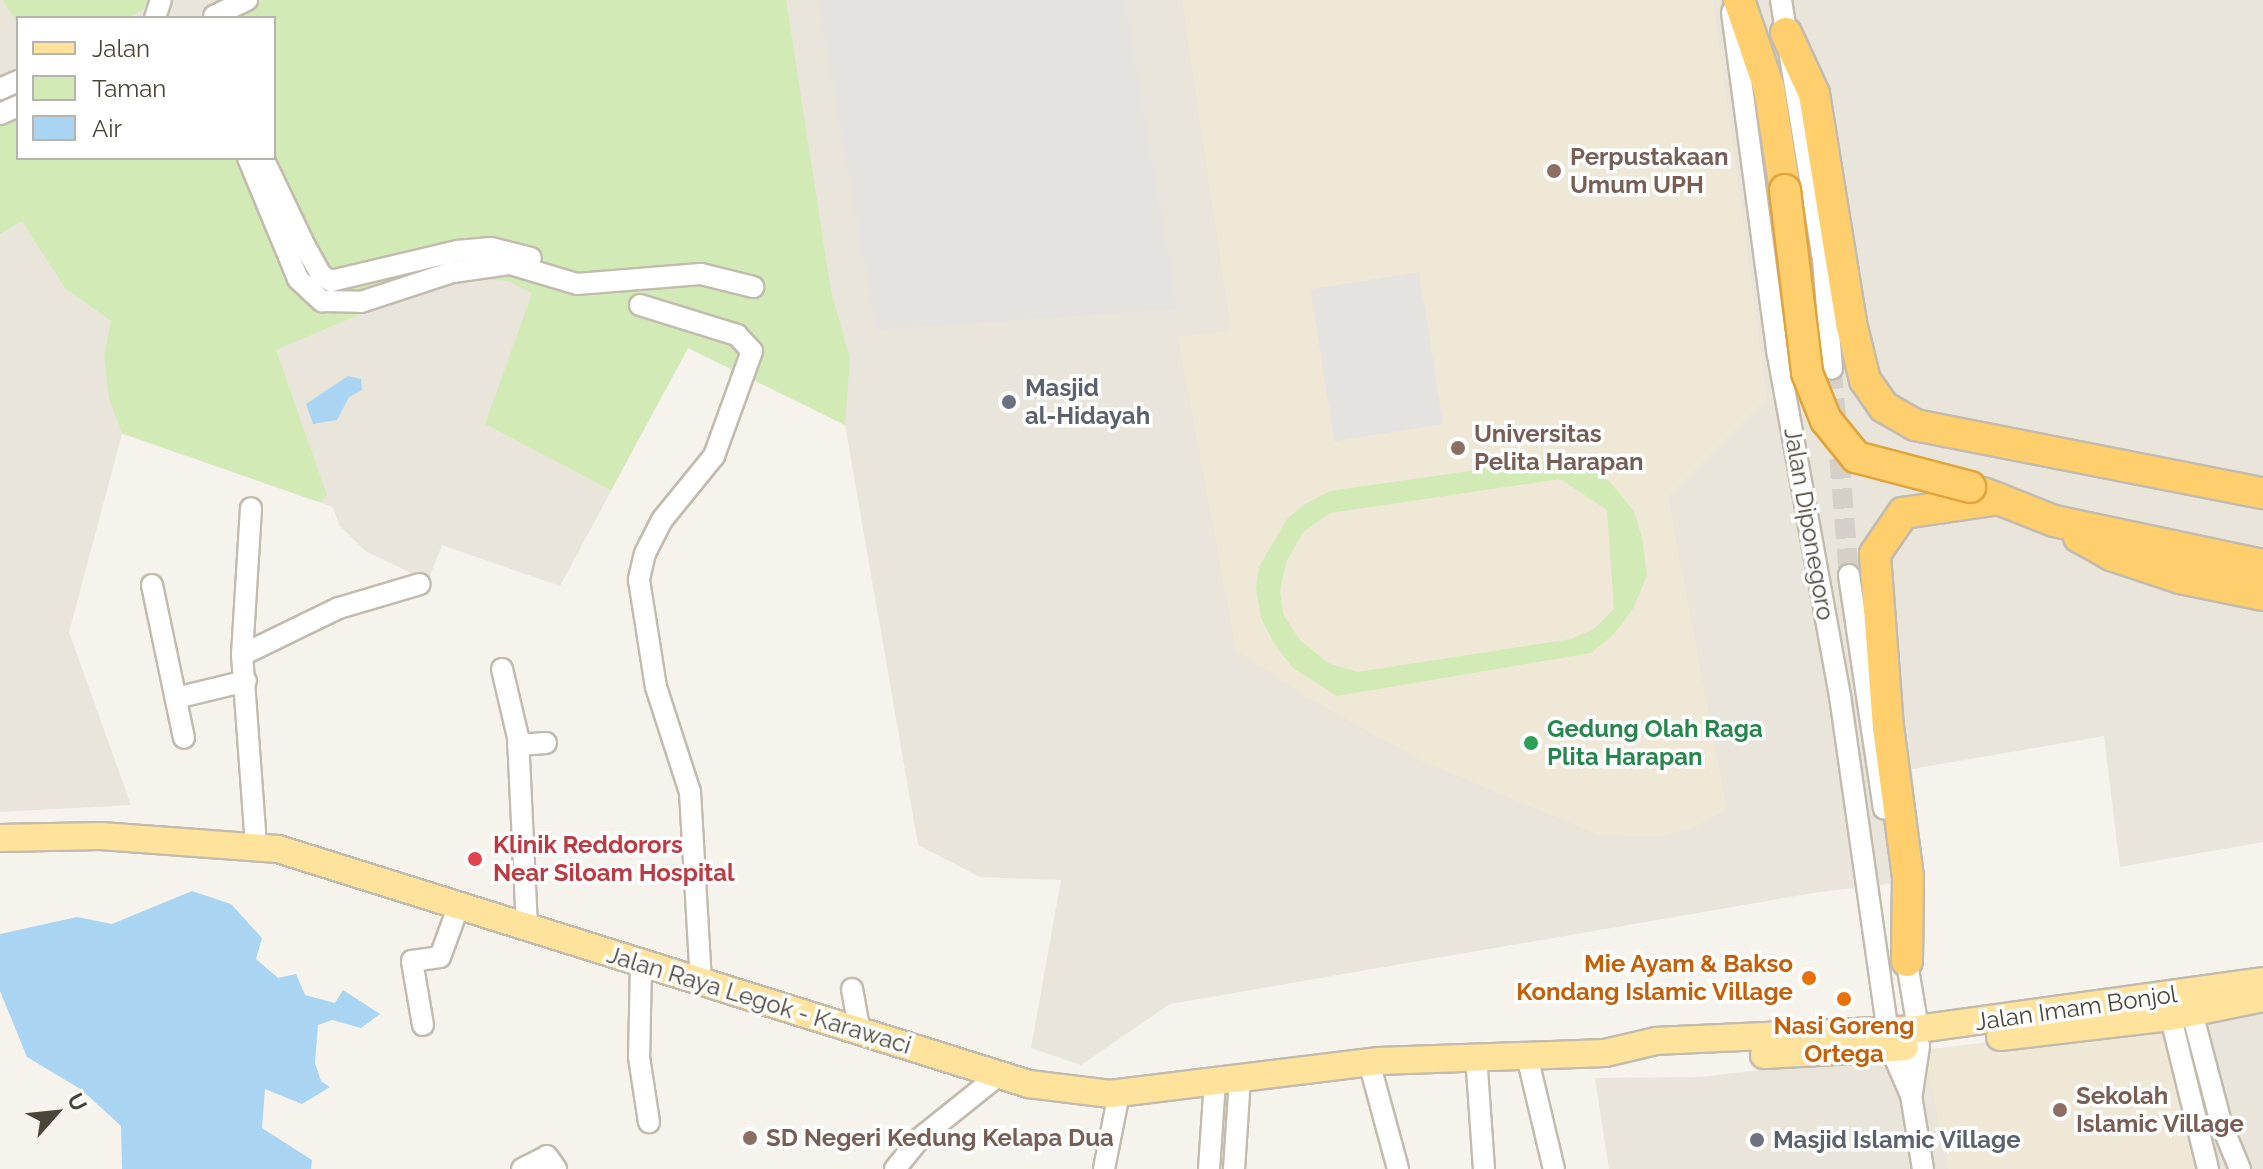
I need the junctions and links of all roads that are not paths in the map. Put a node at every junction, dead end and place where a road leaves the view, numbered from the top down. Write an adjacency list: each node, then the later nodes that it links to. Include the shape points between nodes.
1 (247, 0): 5 (street)
2 (1731, 0): 46 (street, Jalan Diponegoro, via 1778,355 1840,696)
3 (1739, 0): 16 (highway, bridge, via 1769,88 1807,373 1826,420 1856,457)
4 (1781, 0): 6 (street)
5 (211, 11)
6 (1786, 33): 14 (street, via 1823,259); 15 (highway, via 1814,94 1851,323 1865,380 1884,407 1915,425)
7 (249, 160): 12 (street, via 298,279 322,301)
8 (264, 160): 10 (street, via 321,275)
9 (537, 268): 10 (street, via 523,252 491,248 417,258); 11 (street, via 577,284 701,274); 12 (street, via 510,264 463,270)
10 (349, 280): 12 (street)
11 (753, 287)
12 (353, 303)
13 (640, 305): 39 (street, via 737,335 752,351 714,456 662,520 645,553 639,580 656,687 690,792)
14 (1832, 369)
15 (2249, 490): 17 (highway)
16 (1999, 499): 19 (highway); 36 (highway, via 1903,513 1875,554 1888,728 1908,877)
17 (2263, 506)
18 (251, 508): 25 (street)
19 (2054, 521): 20 (highway); 24 (highway, via 2111,555)
20 (2263, 565)
21 (1849, 575): 36 (street, Jalan Diponegoro)
22 (420, 584): 25 (street, via 339,608)
23 (152, 585): 28 (street)
24 (2263, 595)
25 (242, 655): 27 (street)
26 (502, 669): 31 (street)
27 (246, 681): 28 (street); 33 (street)
28 (176, 698): 29 (street)
29 (184, 738)
30 (546, 743): 31 (street)
31 (518, 745): 35 (street)
32 (0, 838): 33 (main road, Jalan Raya Legok - Karawaci, via 101,836)
33 (256, 845): 34 (main road, Jalan Raya Legok - Karawaci)
34 (459, 905): 35 (main road, Jalan Raya Legok - Karawaci); 43 (street, via 440,957 412,961)
35 (527, 925): 37 (main road, Jalan Raya Legok - Karawaci)
36 (1907, 961): 45 (street, Jalan Diponegoro)
37 (641, 965): 39 (main road, Jalan Raya Legok - Karawaci); 55 (street, via 639,1057)
38 (2263, 981): 42 (main road, Jalan Imam Bonjol)
39 (701, 984): 44 (main road, Jalan Raya Legok - Karawaci)
40 (852, 989): 44 (street)
41 (2263, 998): 42 (main road, Jalan Imam Bonjol)
42 (2179, 1004): 45 (main road, Jalan Imam Bonjol); 66 (street); 67 (street)
43 (423, 1025)
44 (860, 1033): 51 (main road, Jalan Raya Legok - Karawaci)
45 (1918, 1037): 46 (main road, Jalan Imam Bonjol); 54 (street, Jalan Diponegoro)
46 (1889, 1038): 47 (main road, Jalan Imam Bonjol); 54 (street, Jalan Diponegoro)
47 (1751, 1046): 49 (main road, Jalan Raya Legok - Karawaci, via 1660,1058 1621,1052)
48 (1476, 1055): 49 (main road, Jalan Raya Legok - Karawaci); 50 (main road, Jalan Raya Legok - Karawaci); 63 (street)
49 (1527, 1056): 64 (street)
50 (1369, 1062): 52 (main road, Jalan Raya Legok - Karawaci); 62 (street)
51 (1000, 1074): 53 (main road, Jalan Raya Legok - Karawaci, via 1029,1084); 58 (street, via 919,1139)
52 (1228, 1080): 53 (main road, Jalan Raya Legok - Karawaci); 60 (street); 61 (street)
53 (1119, 1093): 59 (street)
54 (1911, 1095): 65 (street)
55 (649, 1122)
56 (522, 1169): 57 (street, via 547,1156)
57 (556, 1169)
58 (895, 1169)
59 (1104, 1169)
60 (1209, 1169)
61 (1234, 1169)
62 (1398, 1169)
63 (1484, 1169)
64 (1554, 1169)
65 (1923, 1169)
66 (2208, 1169)
67 (2239, 1169)

